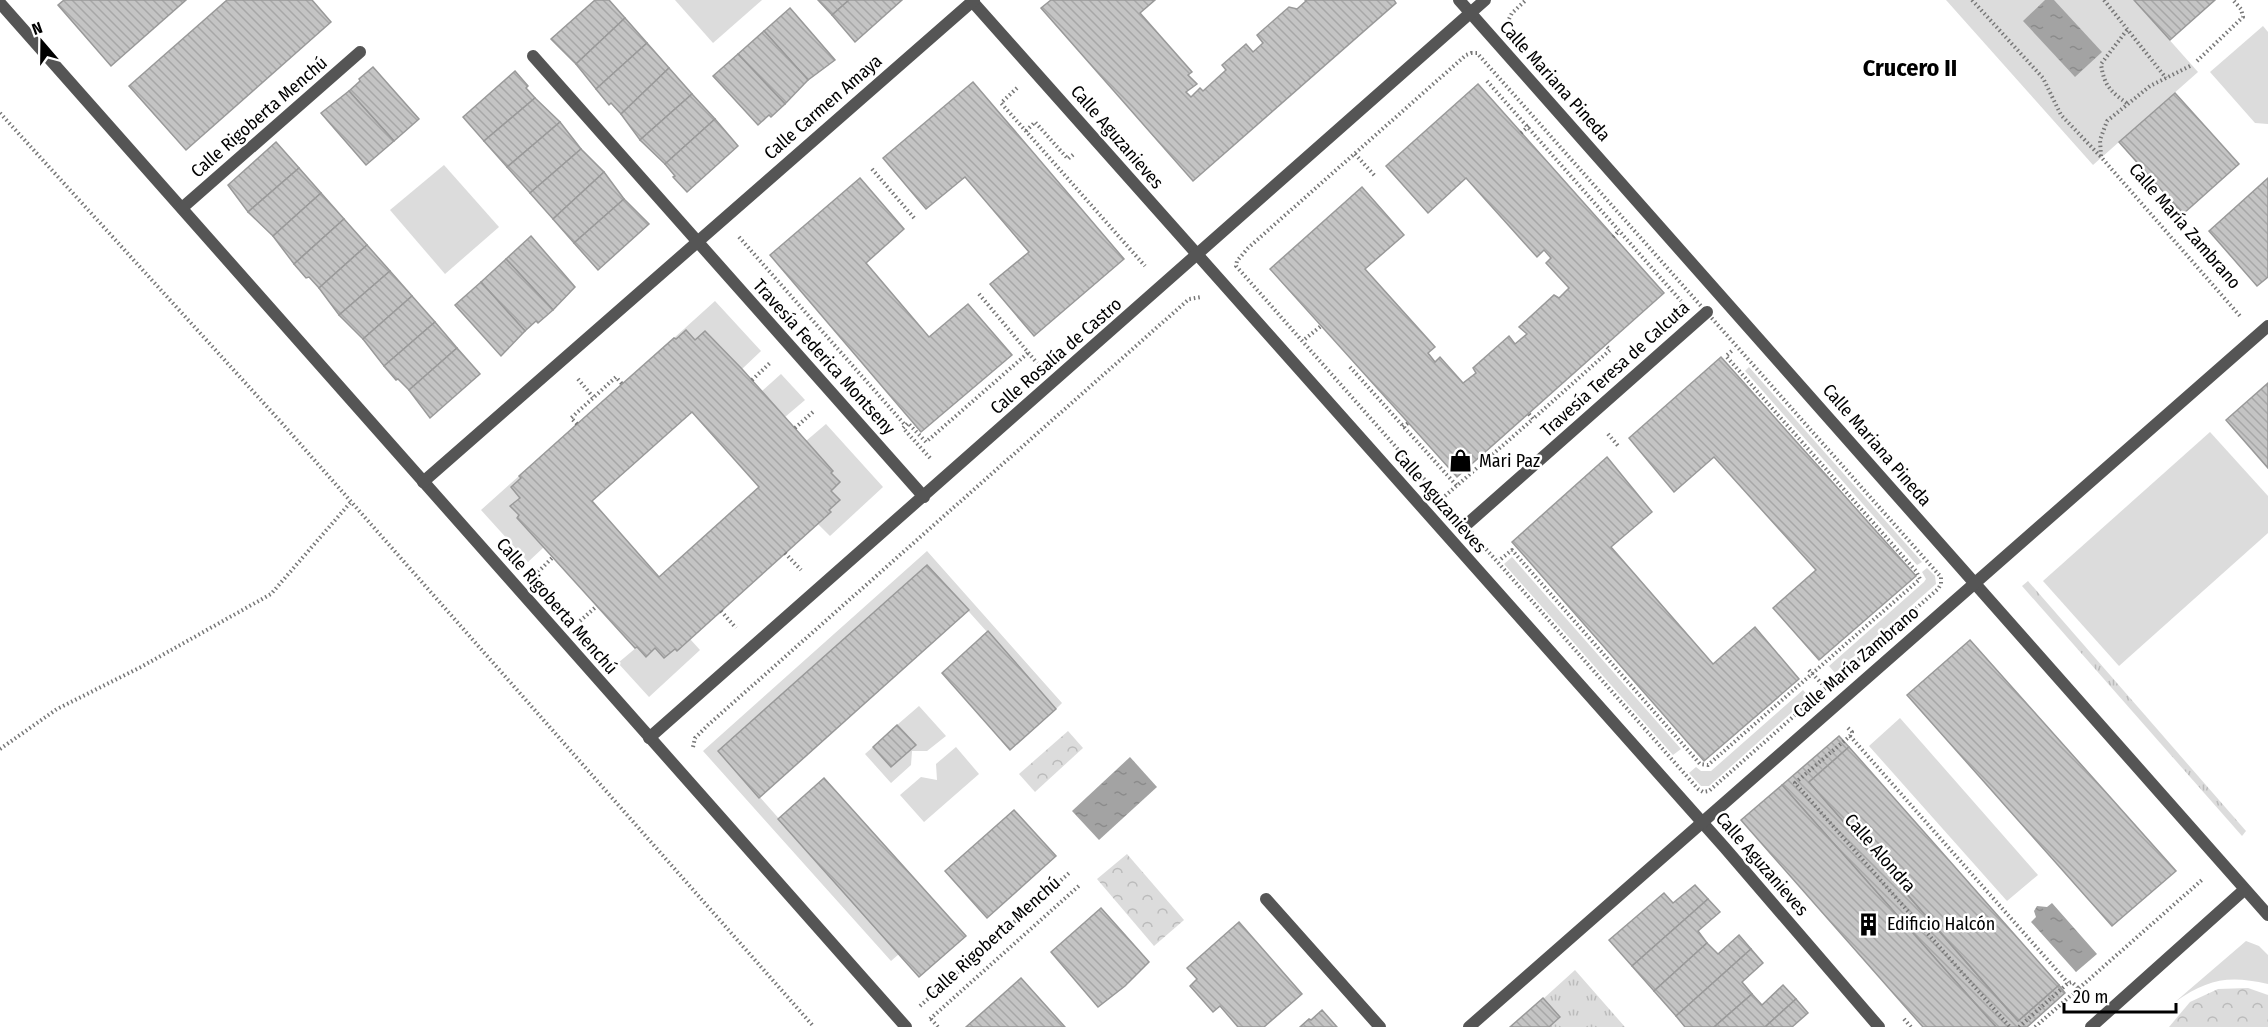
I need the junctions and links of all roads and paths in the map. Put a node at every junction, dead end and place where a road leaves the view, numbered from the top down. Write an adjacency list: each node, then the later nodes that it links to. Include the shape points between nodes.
1 (972, 0): 36 (street, Calle Carmen Amaya); 37 (street, Calle Aguzanieves)
2 (1459, 0): 9 (street, Calle Mariana Pineda)
3 (1485, 0): 9 (street, Calle Rosalía de Castro)
4 (1526, 0): 10 (path, via 1512,13)
5 (1972, 0): 28 (path, Calle María Zambrano, via 2043,78 2061,115)
6 (2104, 0): 11 (path)
7 (2233, 0): 14 (path, via 2243,17)
8 (0, 3): 31 (street, Calle Rigoberta Menchú)
9 (1470, 13): 37 (street, Calle Rosalía de Castro); 75 (street, Calle Mariana Pineda)
10 (1508, 23)
11 (2127, 30): 16 (path); 21 (path, via 2101,64 2103,80)
12 (360, 52): 31 (street, Calle Rigoberta Menchú)
13 (533, 56): 36 (street)
14 (2197, 61)
15 (2192, 65): 16 (path)
16 (2166, 78): 21 (path)
17 (1011, 79): 19 (path)
18 (1487, 81): 23 (path)
19 (1018, 87): 20 (path); 24 (path, via 1001,103)
20 (1026, 96)
21 (2128, 104): 28 (path, via 2106,121 2100,140)
22 (0, 113): 68 (path)
23 (1529, 126): 25 (path); 33 (path)
24 (1026, 131): 26 (path, via 1035,122 1068,159 1076,152); 38 (path, via 1144,267)
25 (1521, 133)
26 (1070, 146)
27 (1355, 154): 30 (path); 39 (path, via 1237,261 1236,266); 42 (path, via 1466,55 1477,52)
28 (2101, 157): 43 (path, Calle María Zambrano)
29 (872, 169): 32 (path)
30 (1375, 176)
31 (182, 208): 64 (street, Calle Rigoberta Menchú)
32 (915, 219)
33 (1619, 231): 35 (path); 42 (path)
34 (738, 237): 61 (path)
35 (1613, 237)
36 (697, 242): 64 (street, Calle Carmen Amaya); 66 (street, Travesía Federica Montseny)
37 (1198, 254): 66 (street, Calle Rosalía de Castro); 83 (street, Calle Aguzanieves)
38 (1151, 260)
39 (1246, 278)
40 (979, 294): 47 (path)
41 (1179, 309): 81 (path)
42 (1702, 316): 69 (street, Travesía Teresa de Calcuta)
43 (2242, 319)
44 (1321, 326): 46 (path)
45 (2268, 326): 75 (street, Calle María Zambrano)
46 (1303, 342)
47 (1022, 345)
48 (1606, 345): 58 (path, via 1610,350)
49 (1734, 349): 53 (path, via 1726,356)
50 (1028, 353): 61 (path, via 926,442 908,423)
51 (1750, 361): 53 (path)
52 (1350, 368): 62 (path)
53 (1739, 371): 72 (path, via 1920,576 1708,765 1695,762 1512,550)
54 (578, 379): 56 (path)
55 (622, 384): 56 (path, via 616,377)
56 (593, 397): 60 (path, via 571,418)
57 (1529, 414): 58 (path)
58 (1533, 419): 65 (path)
59 (1408, 423): 62 (path)
60 (577, 424)
61 (905, 425): 63 (path, via 903,428)
62 (1403, 427): 65 (path)
63 (930, 458)
64 (423, 482): 80 (street, Calle Rigoberta Menchú)
65 (1456, 486): 67 (path)
66 (924, 497): 80 (street, Calle Rosalía de Castro)
67 (1442, 499)
68 (350, 502): 82 (path, via 271,594 57,710); 94 (path)
69 (1466, 525)
70 (784, 554): 73 (path)
71 (553, 557): 74 (path)
72 (1498, 563)
73 (801, 571)
74 (535, 575)
75 (1975, 583): 83 (street, Calle María Zambrano); 87 (street, Calle Mariana Pineda)
76 (597, 606): 78 (path)
77 (721, 611): 79 (path)
78 (577, 623)
79 (736, 628)
80 (649, 738): 95 (street, Calle Rigoberta Menchú)
81 (695, 738)
82 (0, 749)
83 (1702, 822): 97 (street, Calle María Zambrano); 98 (street, Calle Aguzanieves)
84 (1069, 873): 92 (path, Calle Rigoberta Menchú)
85 (2204, 873): 91 (path, via 2202,879)
86 (1080, 885): 93 (path, Calle Rigoberta Menchú)
87 (2244, 890): 89 (street, Calle Mariana Pineda); 102 (street)
88 (1266, 899): 96 (street)
89 (2268, 915)
90 (2068, 983): 91 (path); 99 (path, Calle Alondra, via 1851,734 1795,783); 100 (path)
91 (2078, 988): 101 (path)
92 (920, 1006)
93 (930, 1018)
94 (814, 1027)
95 (906, 1027)
96 (1380, 1027)
97 (1469, 1027)
98 (1879, 1027)
99 (2010, 1027)
100 (2019, 1027)
101 (2035, 1027)
102 (2091, 1027)

